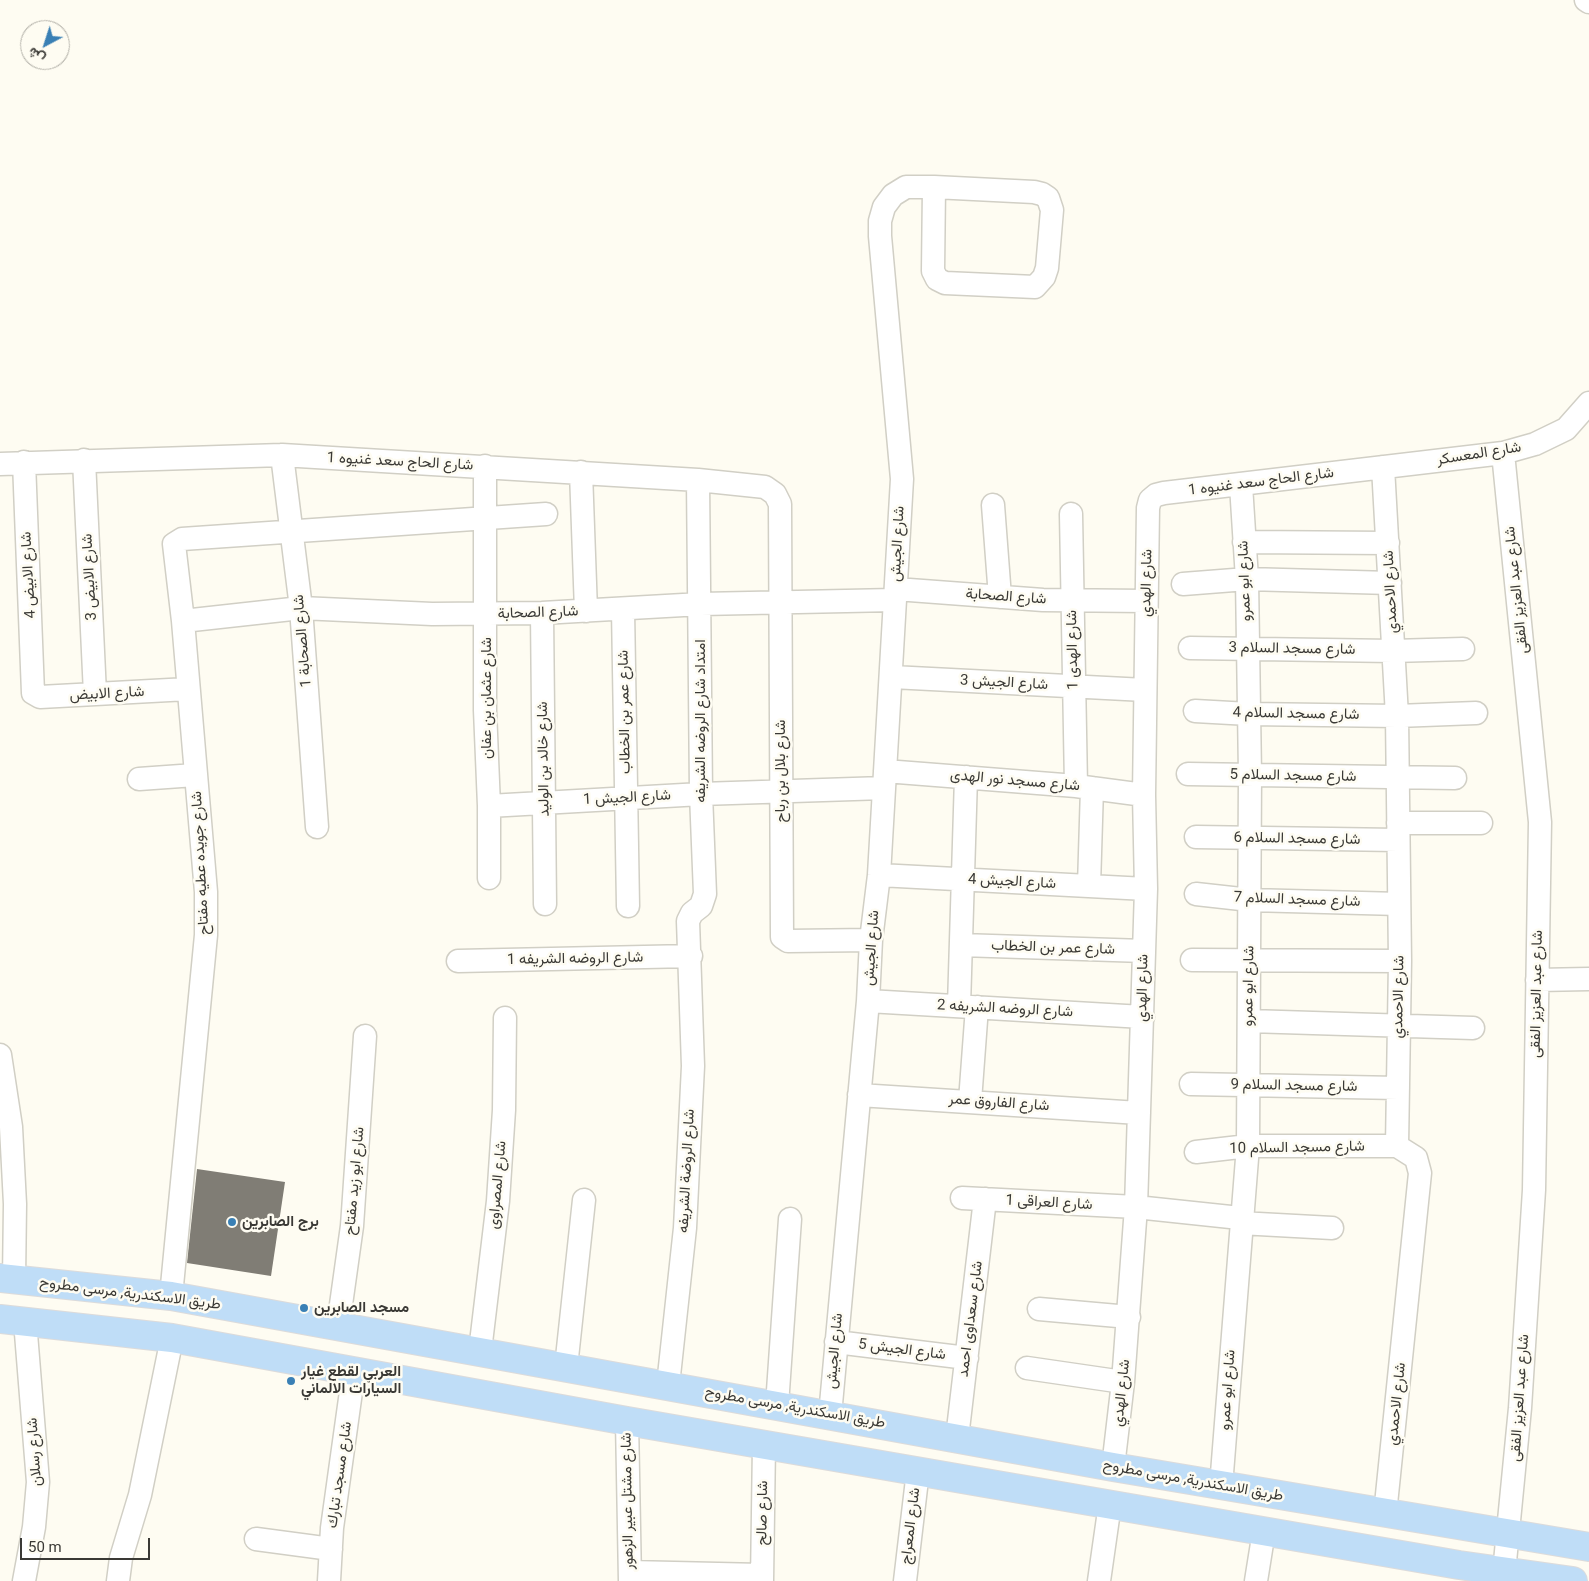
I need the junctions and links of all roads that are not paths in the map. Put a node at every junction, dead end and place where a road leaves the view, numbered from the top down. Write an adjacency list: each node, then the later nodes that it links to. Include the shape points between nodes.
1 (1586, 0): 2 (street)
2 (1589, 2)
3 (934, 187): 3 (street, شارع الجيش, via 1034,192 1048,198 1052,210 1048,259 1040,282 1035,287 1027,287 946,283 937,279 932,271); 27 (street, شارع الجيش, via 906,187 893,195 884,207 880,221 902,479)
4 (1589, 406): 5 (street, شارع المعسكر, via 1566,429 1535,444)
5 (1503, 453): 11 (street, شارع المعسكر); 92 (street, شارع عبد العزيز الفقى, via 1540,822)
6 (282, 455): 7 (street, شارع الحاج سعد غنيوه 1); 10 (street, شارع الحاج سعد غنيوه 1); 21 (street, شارع الصحابة 1)
7 (84, 460): 8 (street, شارع الحاج سعد غنيوه 1); 48 (street, شارع الابيض 3)
8 (24, 462): 9 (street, شارع الحاج سعد غنيوه 1); 45 (street, شارع الابيض 4)
9 (0, 464)
10 (485, 466): 12 (street, شارع الحاج سعد غنيوه 1); 20 (street, شارع عثمان بن عفان)
11 (1383, 467): 14 (street, شارع الحاج سعد غنيوه 1); 23 (street, شارع الاحمدي)
12 (581, 472): 13 (street, شارع الحاج سعد غنيوه 1); 35 (street)
13 (698, 480): 19 (street, شارع الحاج سعد غنيوه 1, via 765,487 775,494 780,504); 32 (street, امتداد شارع الروضه الشريفه)
14 (1241, 485): 16 (street, شارع الحاج سعد غنيوه 1, via 1156,495); 22 (street, شارع ابو عمرو)
15 (993, 505): 28 (street)
16 (1148, 508): 31 (street, شارع الهدي)
17 (546, 514): 20 (street)
18 (1071, 514): 29 (street, شارع الهدى 1)
19 (780, 516): 30 (street, شارع بلال بن رباح)
20 (486, 519): 21 (street); 36 (street, شارع عثمان بن عفان)
21 (292, 533): 33 (street, شارع الصحابة 1); 38 (street, شارع جويده عطيه مفتاح, via 182,539 174,544)
22 (1244, 542): 23 (street); 24 (street, شارع ابو عمرو)
23 (1388, 543): 25 (street, شارع الاحمدي)
24 (1246, 579): 25 (street); 26 (street); 40 (street, شارع ابو عمرو)
25 (1390, 583): 42 (street, شارع الاحمدي)
26 (1183, 584)
27 (895, 595): 28 (street, شارع الصحابة); 30 (street, شارع الصحابة); 43 (street, شارع الجيش)
28 (1000, 597): 29 (street, شارع الصحابة)
29 (1072, 600): 31 (street, شارع الصحابة); 44 (street, شارع الهدى 1)
30 (780, 601): 32 (street, شارع الصحابة); 62 (street, شارع بلال بن رباح)
31 (1146, 601): 47 (street, شارع الهدي)
32 (701, 604): 34 (street, شارع الصحابة); 63 (street, امتداد شارع الروضه الشريفه)
33 (301, 608): 36 (street, شارع الصحابة); 38 (street, شارع الصحابة); 69 (street, شارع الصحابة 1)
34 (623, 608): 35 (street, شارع الصحابة); 65 (street, شارع عمر بن الخطاب)
35 (586, 611): 37 (street, شارع الصحابة)
36 (487, 614): 37 (street, شارع الصحابة); 67 (street, شارع عثمان بن عفان, via 485,710)
37 (542, 614): 66 (street, شارع خالد بن الوليد)
38 (183, 621): 46 (street, شارع جويده عطيه مفتاح)
39 (1190, 648): 40 (street, شارع مسجد السلام 3)
40 (1247, 648): 42 (street, شارع مسجد السلام 3); 51 (street, شارع ابو عمرو)
41 (1463, 649): 42 (street, شارع مسجد السلام 3)
42 (1393, 651): 52 (street, شارع الاحمدي)
43 (892, 677): 44 (street, شارع الجيش 3); 60 (street, شارع الجيش)
44 (1074, 687): 47 (street, شارع الجيش 3); 61 (street, شارع الهدى 1)
45 (33, 688): 48 (street, شارع الابيض, via 36,696 40,697)
46 (188, 689): 48 (street, شارع الابيض); 54 (street, شارع جويده عطيه مفتاح)
47 (1145, 690): 64 (street, شارع الهدي)
48 (95, 694)
49 (1195, 711): 51 (street, شارع مسجد السلام 4)
50 (1476, 712): 52 (street, شارع مسجد السلام 4)
51 (1249, 714): 52 (street, شارع مسجد السلام 4); 55 (street, شارع ابو عمرو)
52 (1397, 716): 57 (street, شارع الاحمدي)
53 (1188, 774): 55 (street, شارع مسجد السلام 5)
54 (196, 775): 59 (street); 119 (street, شارع جويده عطيه مفتاح, via 206,892 206,935)
55 (1250, 775): 57 (street, شارع مسجد السلام 5); 72 (street, شارع ابو عمرو)
56 (966, 777): 60 (street, شارع مسجد نور الهدى); 61 (street, شارع مسجد نور الهدى); 75 (street)
57 (1398, 778): 58 (street, شارع مسجد السلام 5); 70 (street, شارع الاحمدي)
58 (1456, 778)
59 (139, 779)
60 (885, 780): 62 (street, شارع الجيش 1); 73 (street, شارع الجيش)
61 (1084, 787): 64 (street, شارع مسجد نور الهدى); 76 (street, شارع الهدى 1)
62 (781, 790): 63 (street, شارع الجيش 1); 83 (street, شارع بلال بن رباح, via 782,937 788,941)
63 (701, 794): 65 (street, شارع الجيش 1); 86 (street, امتداد شارع الروضه الشريفه, via 705,894 701,906 688,921)
64 (1144, 795): 77 (street, شارع الهدي)
65 (626, 798): 66 (street, شارع الجيش 1); 82 (street, شارع عمر بن الخطاب)
66 (544, 803): 67 (street, شارع الجيش 1); 80 (street, شارع خالد بن الوليد)
67 (489, 806): 74 (street, شارع عثمان بن عفان)
68 (1481, 823): 70 (street, شارع مسجد السلام 6)
69 (317, 827)
70 (1398, 831): 72 (street, شارع مسجد السلام 6); 81 (street, شارع الاحمدي)
71 (1196, 837): 72 (street, شارع مسجد السلام 6)
72 (1251, 838): 79 (street, شارع ابو عمرو)
73 (879, 876): 75 (street, شارع الجيش 4); 83 (street, شارع الجيش)
74 (489, 878)
75 (964, 880): 76 (street, شارع الجيش 4); 84 (street)
76 (1089, 886): 77 (street, شارع الجيش 4)
77 (1146, 889): 85 (street, شارع الهدي)
78 (1196, 894): 79 (street, شارع مسجد السلام 7)
79 (1250, 900): 81 (street, شارع مسجد السلام 7); 88 (street, شارع ابو عمرو)
80 (545, 904)
81 (1399, 904): 90 (street, شارع الاحمدي)
82 (628, 906)
83 (871, 940): 93 (street, شارع الجيش)
84 (962, 945): 85 (street, شارع عمر بن الخطاب); 94 (street)
85 (1144, 951): 95 (street, شارع الهدي)
86 (691, 956): 89 (street, شارع الروضه الشريفه 1); 134 (street, شارع الروضة الشريفه, via 693,1066 685,1228)
87 (1192, 960): 88 (street)
88 (1250, 960): 90 (street); 97 (street, شارع ابو عمرو)
89 (458, 961)
90 (1400, 961): 98 (street, شارع الاحمدي)
91 (1589, 979): 92 (street)
92 (1537, 980): 146 (street, شارع عبد العزيز الفقى, via 1534,1190)
93 (868, 1001): 94 (street, شارع الروضه الشريفه 2); 105 (street, شارع الجيش)
94 (968, 1007): 95 (street, شارع الروضه الشريفه 2); 106 (street)
95 (1143, 1017): 107 (street, شارع الهدي)
96 (506, 1018): 127 (street, شارع المصراوى, via 498,1201)
97 (1249, 1021): 98 (street); 103 (street, شارع ابو عمرو)
98 (1399, 1027): 99 (street); 104 (street, شارع الاحمدي)
99 (1473, 1028)
100 (364, 1036): 123 (street, شارع ابو زيد مفتاح, via 352,1226)
101 (0, 1055): 118 (street, via 11,1137 15,1204)
102 (1191, 1084): 103 (street, شارع مسجد السلام 9)
103 (1248, 1085): 104 (street, شارع مسجد السلام 9); 108 (street, شارع ابو عمرو)
104 (1398, 1088): 109 (street, شارع الاحمدي)
105 (859, 1095): 106 (street, شارع الفاروق عمر); 126 (street, شارع الجيش)
106 (970, 1101): 107 (street, شارع الفاروق عمر)
107 (1139, 1112): 114 (street, شارع الهدي)
108 (1248, 1146): 109 (street, شارع مسجد السلام 10); 110 (street, شارع مسجد السلام 10); 116 (street, شارع ابو عمرو)
109 (1397, 1146): 144 (street, شارع الاحمدي, via 1416,1158 1420,1173)
110 (1196, 1152)
111 (962, 1198): 112 (street, شارع العراقى 1)
112 (985, 1199): 114 (street, شارع العراقى 1); 128 (street, شارع سعداوى احمد)
113 (584, 1200): 129 (street)
114 (1136, 1207): 116 (street, شارع العراقى 1); 121 (street, شارع الهدي)
115 (790, 1220): 135 (street)
116 (1240, 1221): 117 (street, شارع العراقى 1); 142 (street, شارع ابو عمرو)
117 (1332, 1228)
118 (7, 1279): 119 (main road, طريق الاسكندرية, مرسى مطروح)
119 (171, 1296): 123 (main road, طريق الاسكندرية, مرسى مطروح)
120 (1039, 1309): 121 (street)
121 (1129, 1317): 132 (street, شارع الهدي)
122 (13, 1320): 124 (main road); 154 (street, شارع رسلان, via 38,1482)
123 (338, 1326): 125 (main road, طريق الاسكندرية, مرسى مطروح)
124 (172, 1338): 131 (main road); 155 (street, via 140,1495 121,1558)
125 (431, 1342): 127 (main road, طريق الاسكندرية, مرسى مطروح); 133 (main road)
126 (836, 1342): 128 (street, شارع الجيش 5); 136 (street, شارع الجيش)
127 (480, 1352): 129 (main road, طريق الاسكندرية, مرسى مطروح)
128 (967, 1358): 138 (street, شارع سعداوى احمد)
129 (566, 1367): 134 (main road, طريق الاسكندرية, مرسى مطروح)
130 (1027, 1368): 132 (street)
131 (354, 1370): 133 (main road); 149 (street, شارع مسجد تبارك)
132 (1124, 1382): 140 (street, شارع الهدي)
133 (424, 1383): 137 (main road)
134 (668, 1385): 135 (main road, طريق الاسكندرية, مرسى مطروح)
135 (777, 1405): 136 (main road, طريق الاسكندرية, مرسى مطروح)
136 (830, 1415): 138 (main road, طريق الاسكندرية, مرسى مطروح)
137 (627, 1421): 139 (main road); 152 (street, شارع مشتل عبير الزهور)
138 (957, 1438): 140 (main road, طريق الاسكندرية, مرسى مطروح)
139 (764, 1444): 141 (main road); 153 (street, شارع صالح)
140 (1113, 1467): 142 (main road, طريق الاسكندرية, مرسى مطروح)
141 (918, 1471): 143 (main road); 157 (street, شارع المعراج)
142 (1221, 1486): 144 (main road, طريق الاسكندرية, مرسى مطروح)
143 (1110, 1504): 145 (main road); 158 (street)
144 (1386, 1514): 146 (main road, طريق الاسكندرية, مرسى مطروح)
145 (1264, 1531): 151 (main road); 159 (street)
146 (1509, 1535): 148 (main road, طريق الاسكندرية, مرسى مطروح); 150 (street, شارع عبد العزيز الفقى)
147 (256, 1539): 149 (street)
148 (1580, 1545): 160 (main road)
149 (331, 1549): 156 (street, شارع مسجد تبارك)
150 (1504, 1572): 151 (main road); 160 (main road)
151 (1466, 1573)
152 (630, 1576): 153 (street)
153 (762, 1578)
154 (24, 1581)
155 (118, 1581)
156 (329, 1581)
157 (905, 1581)
158 (1099, 1581)
159 (1256, 1581)
160 (1570, 1581)

